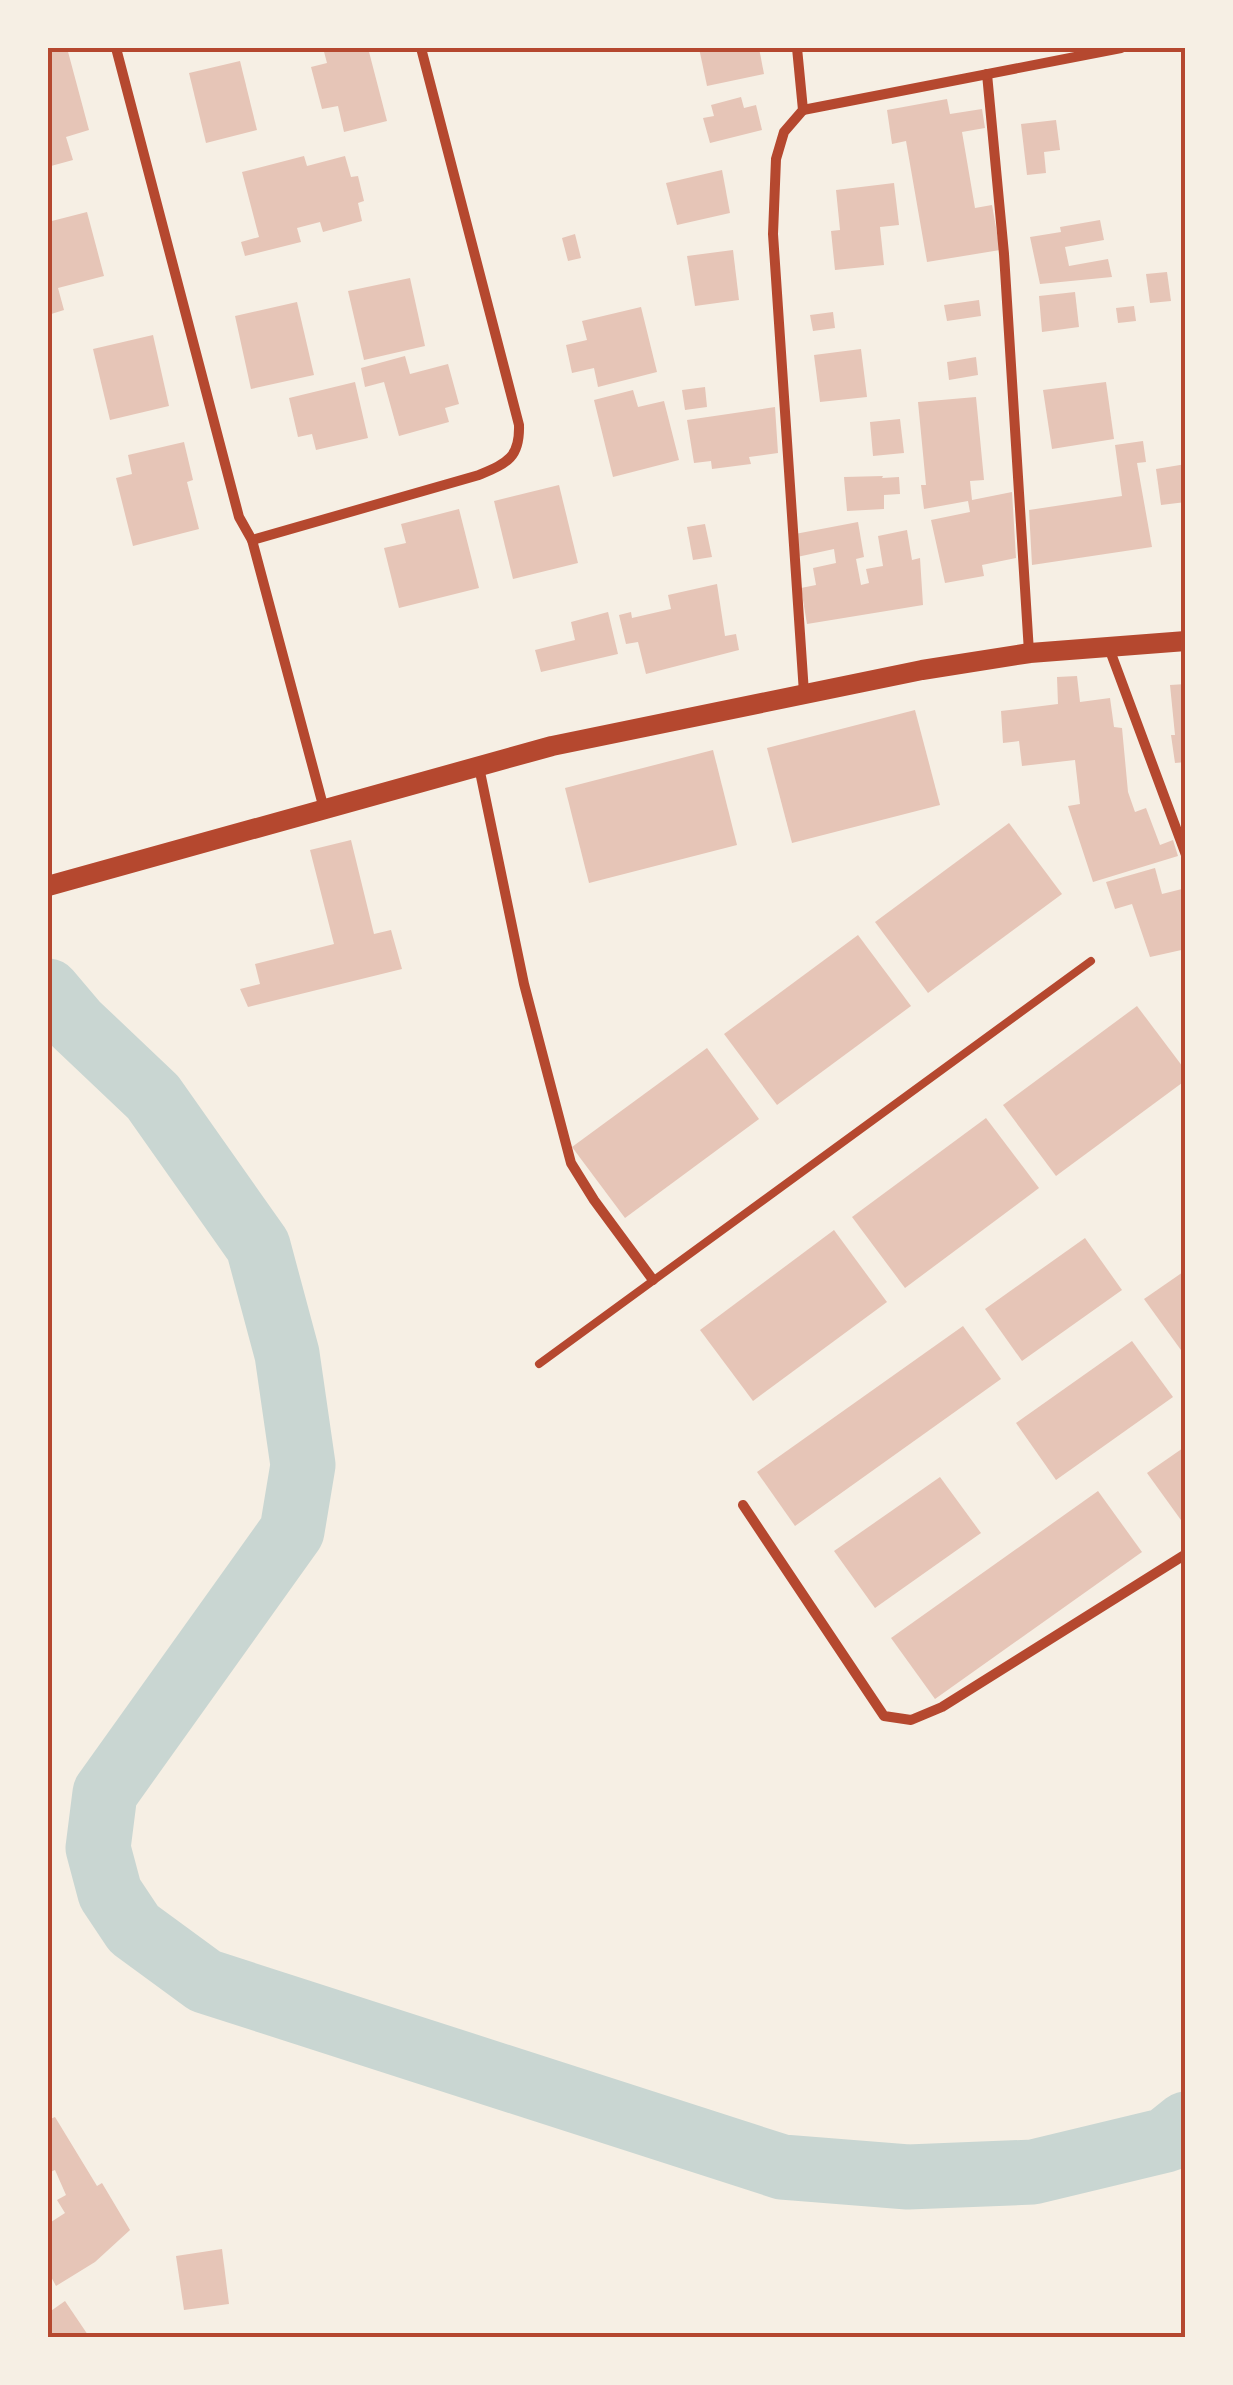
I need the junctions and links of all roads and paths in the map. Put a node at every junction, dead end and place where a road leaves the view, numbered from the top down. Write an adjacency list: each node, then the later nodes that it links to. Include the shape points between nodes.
1 (116, 48): 7 (street, via 240,518)
2 (421, 48): 7 (street, via 520,442 515,455 479,475)
3 (797, 48): 6 (street)
4 (1122, 48): 5 (street)
5 (987, 74): 6 (street); 10 (street)
6 (803, 110): 11 (street, via 784,132 776,160 773,234)
7 (252, 540): 13 (street)
8 (1186, 641): 9 (main road)
9 (1108, 647): 10 (main road); 14 (street)
10 (1030, 653): 11 (main road)
11 (804, 693): 12 (main road)
12 (478, 766): 13 (main road); 17 (street, via 571,1163)
13 (324, 809): 15 (main road)
14 (1186, 855)
15 (48, 886)
16 (1092, 960): 17 (lane)
17 (653, 1280): 18 (lane)
18 (538, 1364)
19 (742, 1505): 20 (street, via 884,1716 911,1720)
20 (1186, 1554)

